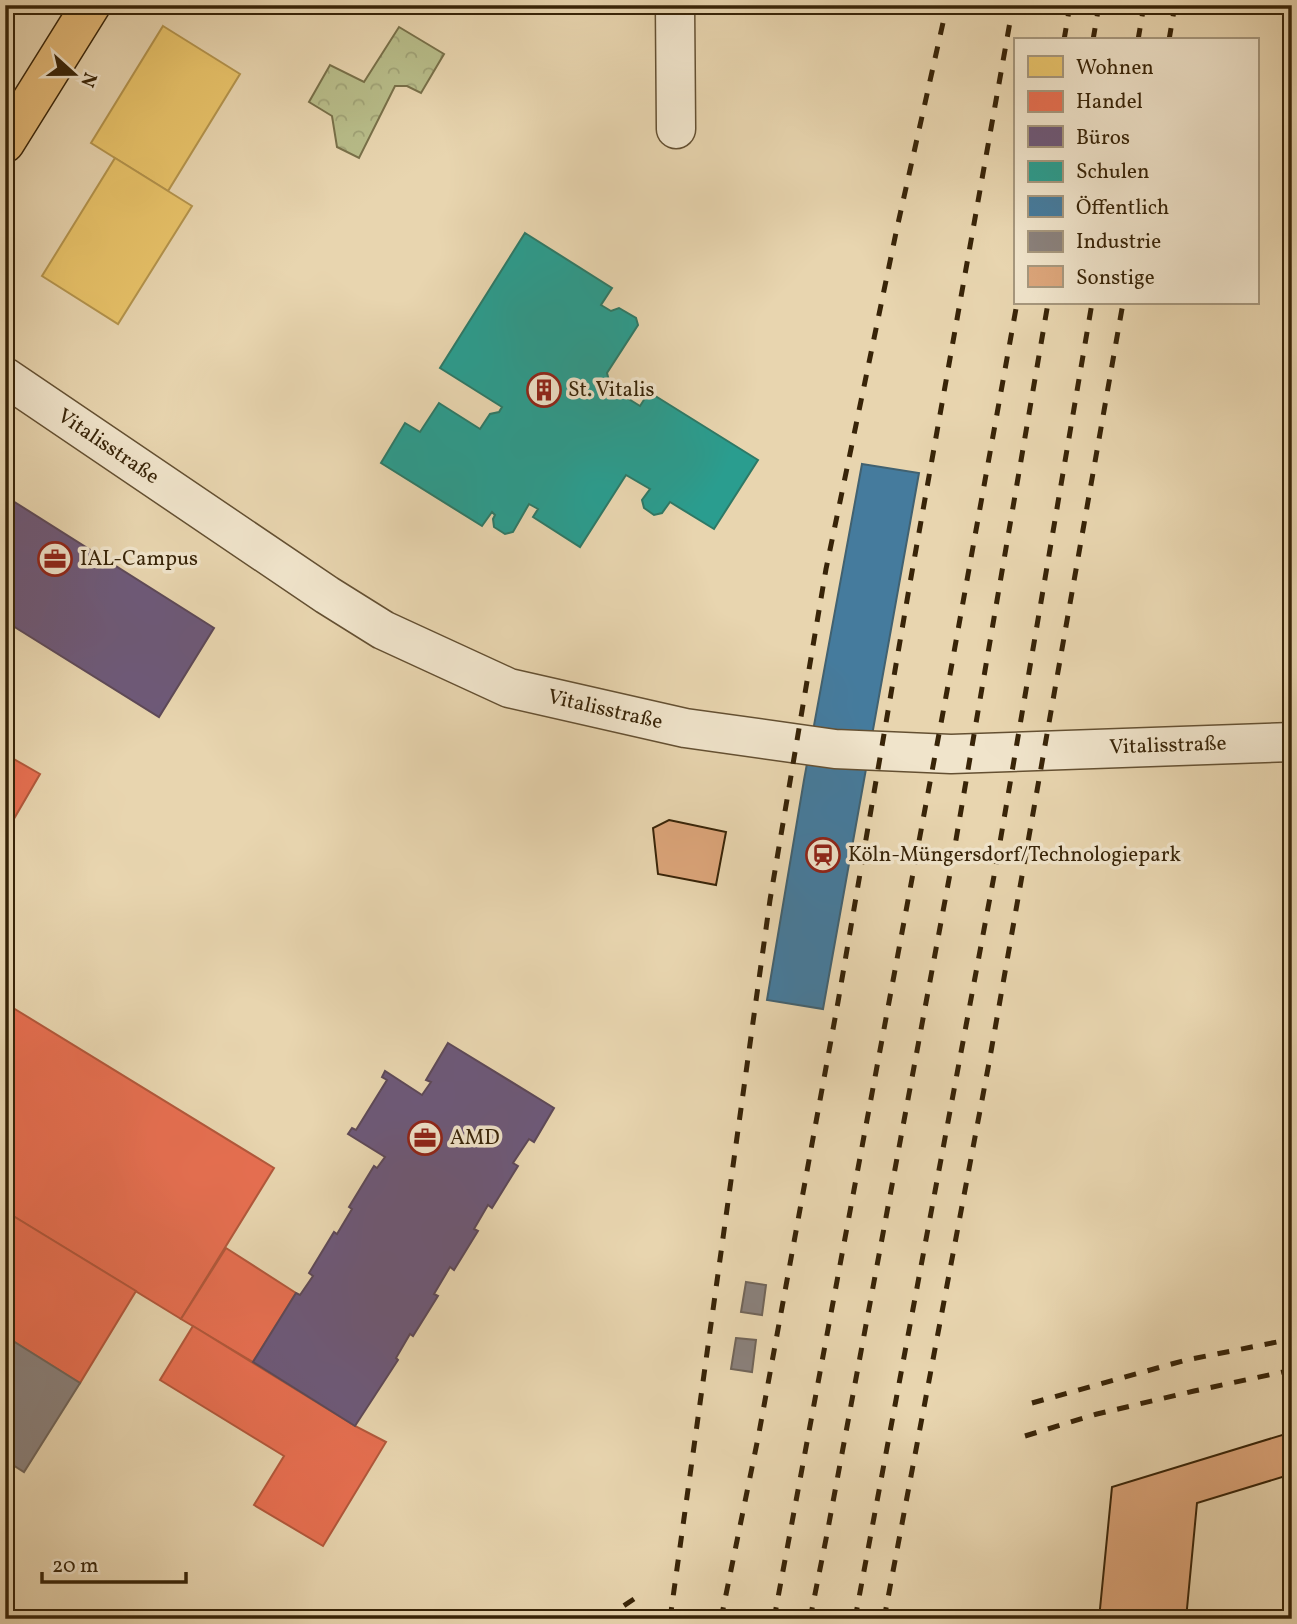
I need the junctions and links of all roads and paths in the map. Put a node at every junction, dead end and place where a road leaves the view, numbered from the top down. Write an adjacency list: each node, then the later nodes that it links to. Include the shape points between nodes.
1 (90, 5): 4 (main road)
2 (675, 5): 3 (street)
3 (676, 129)
4 (5, 143)
5 (5, 377): 6 (street, Vitalisstraße, via 383,630 509,688 685,728 835,749 951,754)
6 (1292, 742)

